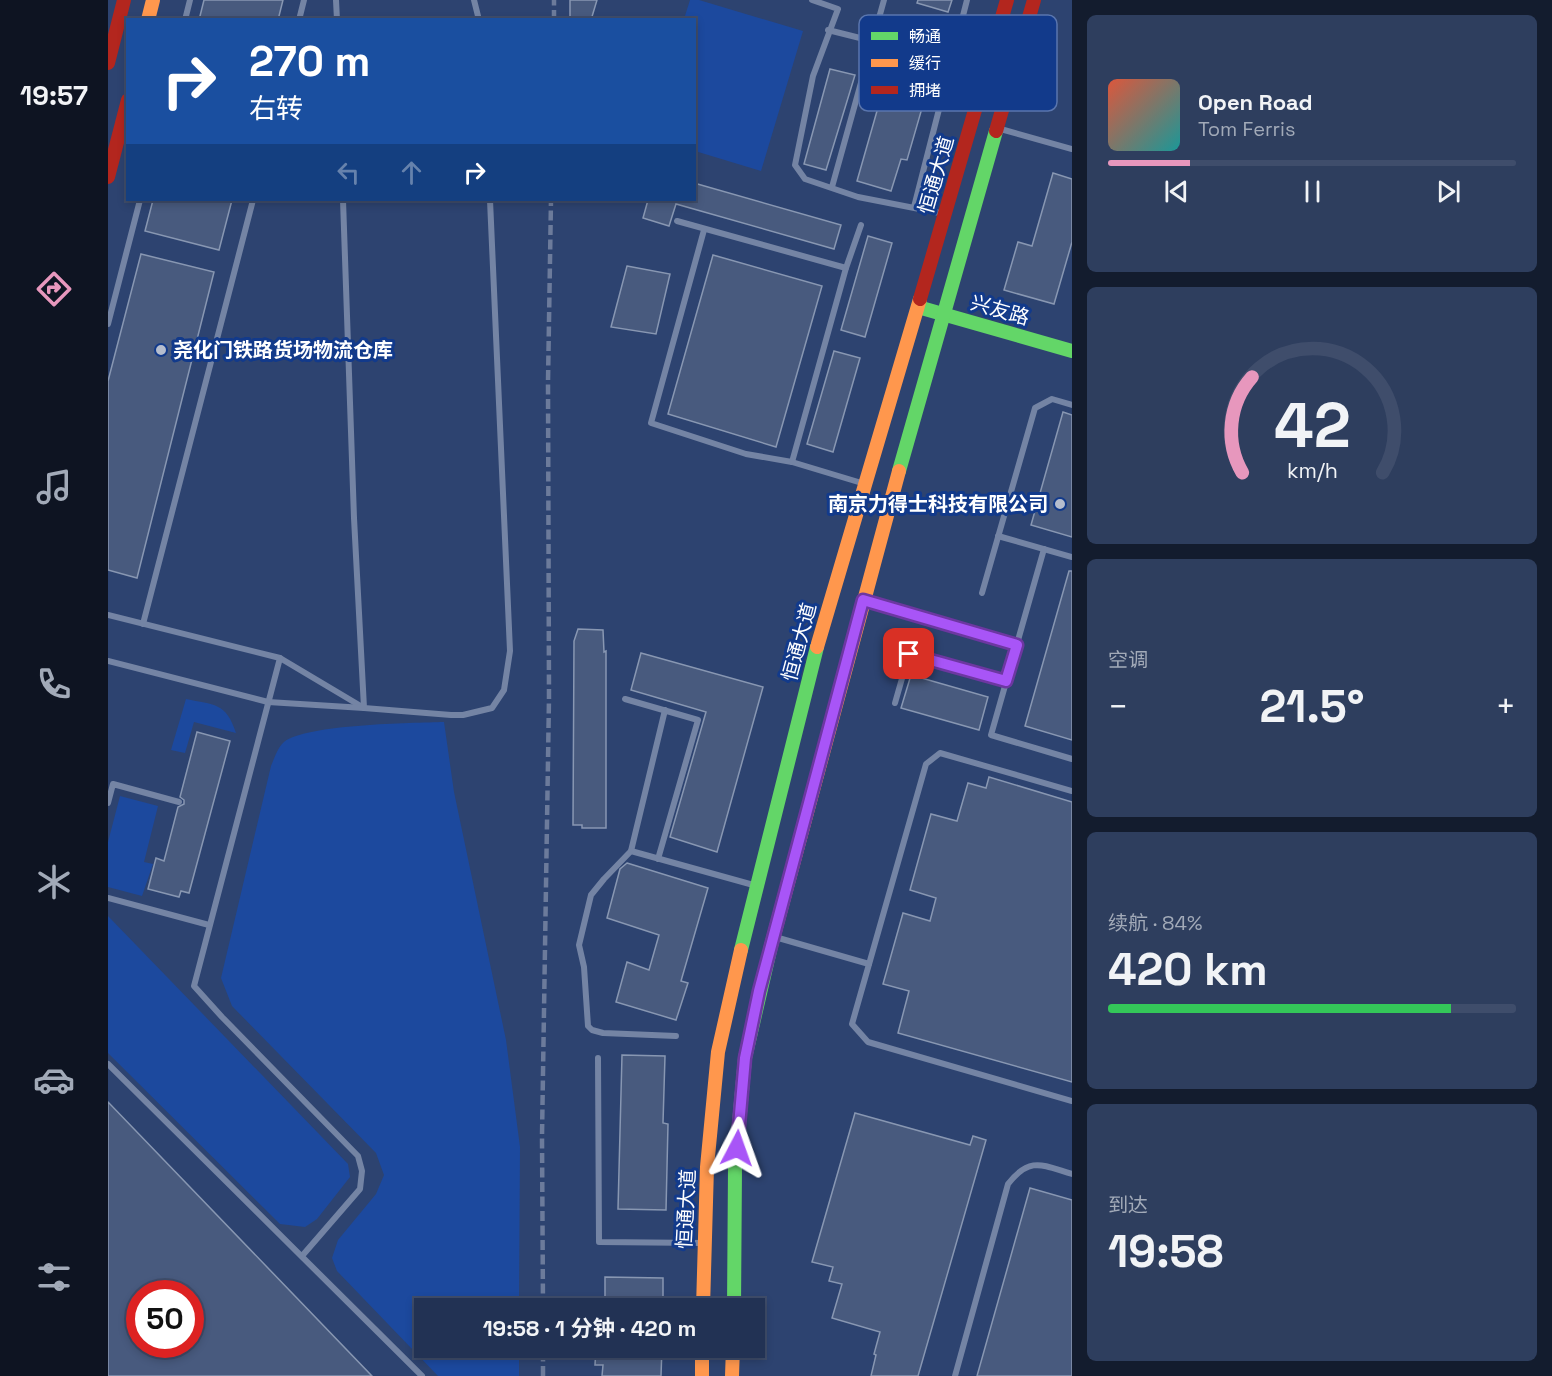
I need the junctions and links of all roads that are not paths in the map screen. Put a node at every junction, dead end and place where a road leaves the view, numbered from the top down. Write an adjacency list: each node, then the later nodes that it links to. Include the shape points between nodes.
1 (124, 0): 25 (main road)
2 (153, 0): 18 (main road)
3 (190, 0): 19 (lane)
4 (304, 0): 20 (lane)
5 (336, 0): 21 (lane)
6 (474, 0): 22 (lane)
7 (812, 0): 13 (lane)
8 (840, 0): 13 (lane)
9 (884, 0): 14 (lane)
10 (967, 0): 15 (lane)
11 (1007, 0): 16 (main road, 恒通大道)
12 (1034, 0): 17 (main road)
13 (838, 9): 23 (lane)
14 (880, 15)
15 (963, 15)
16 (1003, 15)
17 (1030, 15)
18 (148, 18)
19 (186, 18)
20 (300, 18)
21 (337, 18)
22 (478, 18)
23 (828, 30): 24 (lane); 34 (lane, via 813,76 795,165 805,179)
24 (859, 38)
25 (108, 63)
26 (859, 88): 34 (lane)
27 (126, 108): 33 (main road)
28 (939, 111): 39 (lane)
29 (975, 111): 40 (main road, 恒通大道)
30 (1002, 111): 31 (main road)
31 (997, 128): 32 (lane); 46 (main road)
32 (1072, 150)
33 (108, 177)
34 (832, 187): 39 (lane, via 858,197)
35 (140, 201): 47 (lane)
36 (253, 201): 58 (lane)
37 (343, 201): 66 (lane)
38 (490, 201): 66 (lane, via 510,651 504,690 492,708 463,715)
39 (914, 207): 40 (lane)
40 (945, 214): 45 (main road, 恒通大道)
41 (678, 221): 43 (lane)
42 (861, 225): 44 (lane)
43 (704, 230): 44 (lane); 50 (lane, via 651,423 746,454)
44 (846, 268): 50 (lane)
45 (918, 307): 46 (main road, 兴友路); 51 (main road, 恒通大道)
46 (942, 314): 48 (main road, 兴友路); 56 (main road)
47 (108, 324)
48 (1072, 351)
49 (1072, 405): 52 (lane, via 1052,399 1035,408)
50 (792, 462): 51 (lane)
51 (865, 484): 74 (main road, 恒通大道, via 821,631)
52 (998, 536): 53 (lane); 55 (lane)
53 (1044, 549): 54 (lane); 59 (lane)
54 (1072, 557)
55 (982, 593)
56 (863, 600): 59 (lane); 77 (main road)
57 (108, 615): 58 (lane)
58 (143, 624): 60 (lane)
59 (1017, 645): 62 (lane)
60 (280, 658): 64 (lane); 66 (lane)
61 (108, 661): 64 (lane)
62 (1006, 681): 65 (lane, via 909,654); 68 (lane, via 991,735)
63 (625, 699): 67 (lane)
64 (268, 702): 66 (lane); 76 (lane)
65 (895, 703)
66 (363, 708)
67 (665, 710): 72 (lane); 73 (lane, via 698,720)
68 (1072, 759)
69 (1072, 791): 78 (lane, via 940,753 926,764)
70 (179, 802): 71 (lane, via 113,784)
71 (108, 803)
72 (631, 851): 73 (lane); 79 (lane, via 591,895 579,945 588,1026 603,1033)
73 (658, 859): 74 (lane)
74 (758, 886): 84 (main road, 恒通大道, via 718,1052)
75 (108, 898): 76 (lane)
76 (209, 925): 85 (lane, via 194,986 358,1156 362,1171 360,1189)
77 (774, 937): 78 (lane); 87 (main road, via 744,1068 735,1167)
78 (869, 964): 82 (lane, via 852,1024 868,1042)
79 (676, 1036)
80 (598, 1058): 84 (lane, via 599,1242)
81 (108, 1064): 85 (lane)
82 (1072, 1101)
83 (1072, 1174): 93 (lane, via 1037,1164 1019,1171 1008,1184)
84 (703, 1243): 86 (main road, 恒通大道)
85 (302, 1256): 90 (lane)
86 (703, 1298)
87 (734, 1298)
88 (702, 1358): 91 (main road)
89 (733, 1358): 92 (main road)
90 (422, 1376)
91 (702, 1376)
92 (732, 1376)
93 (955, 1376)

